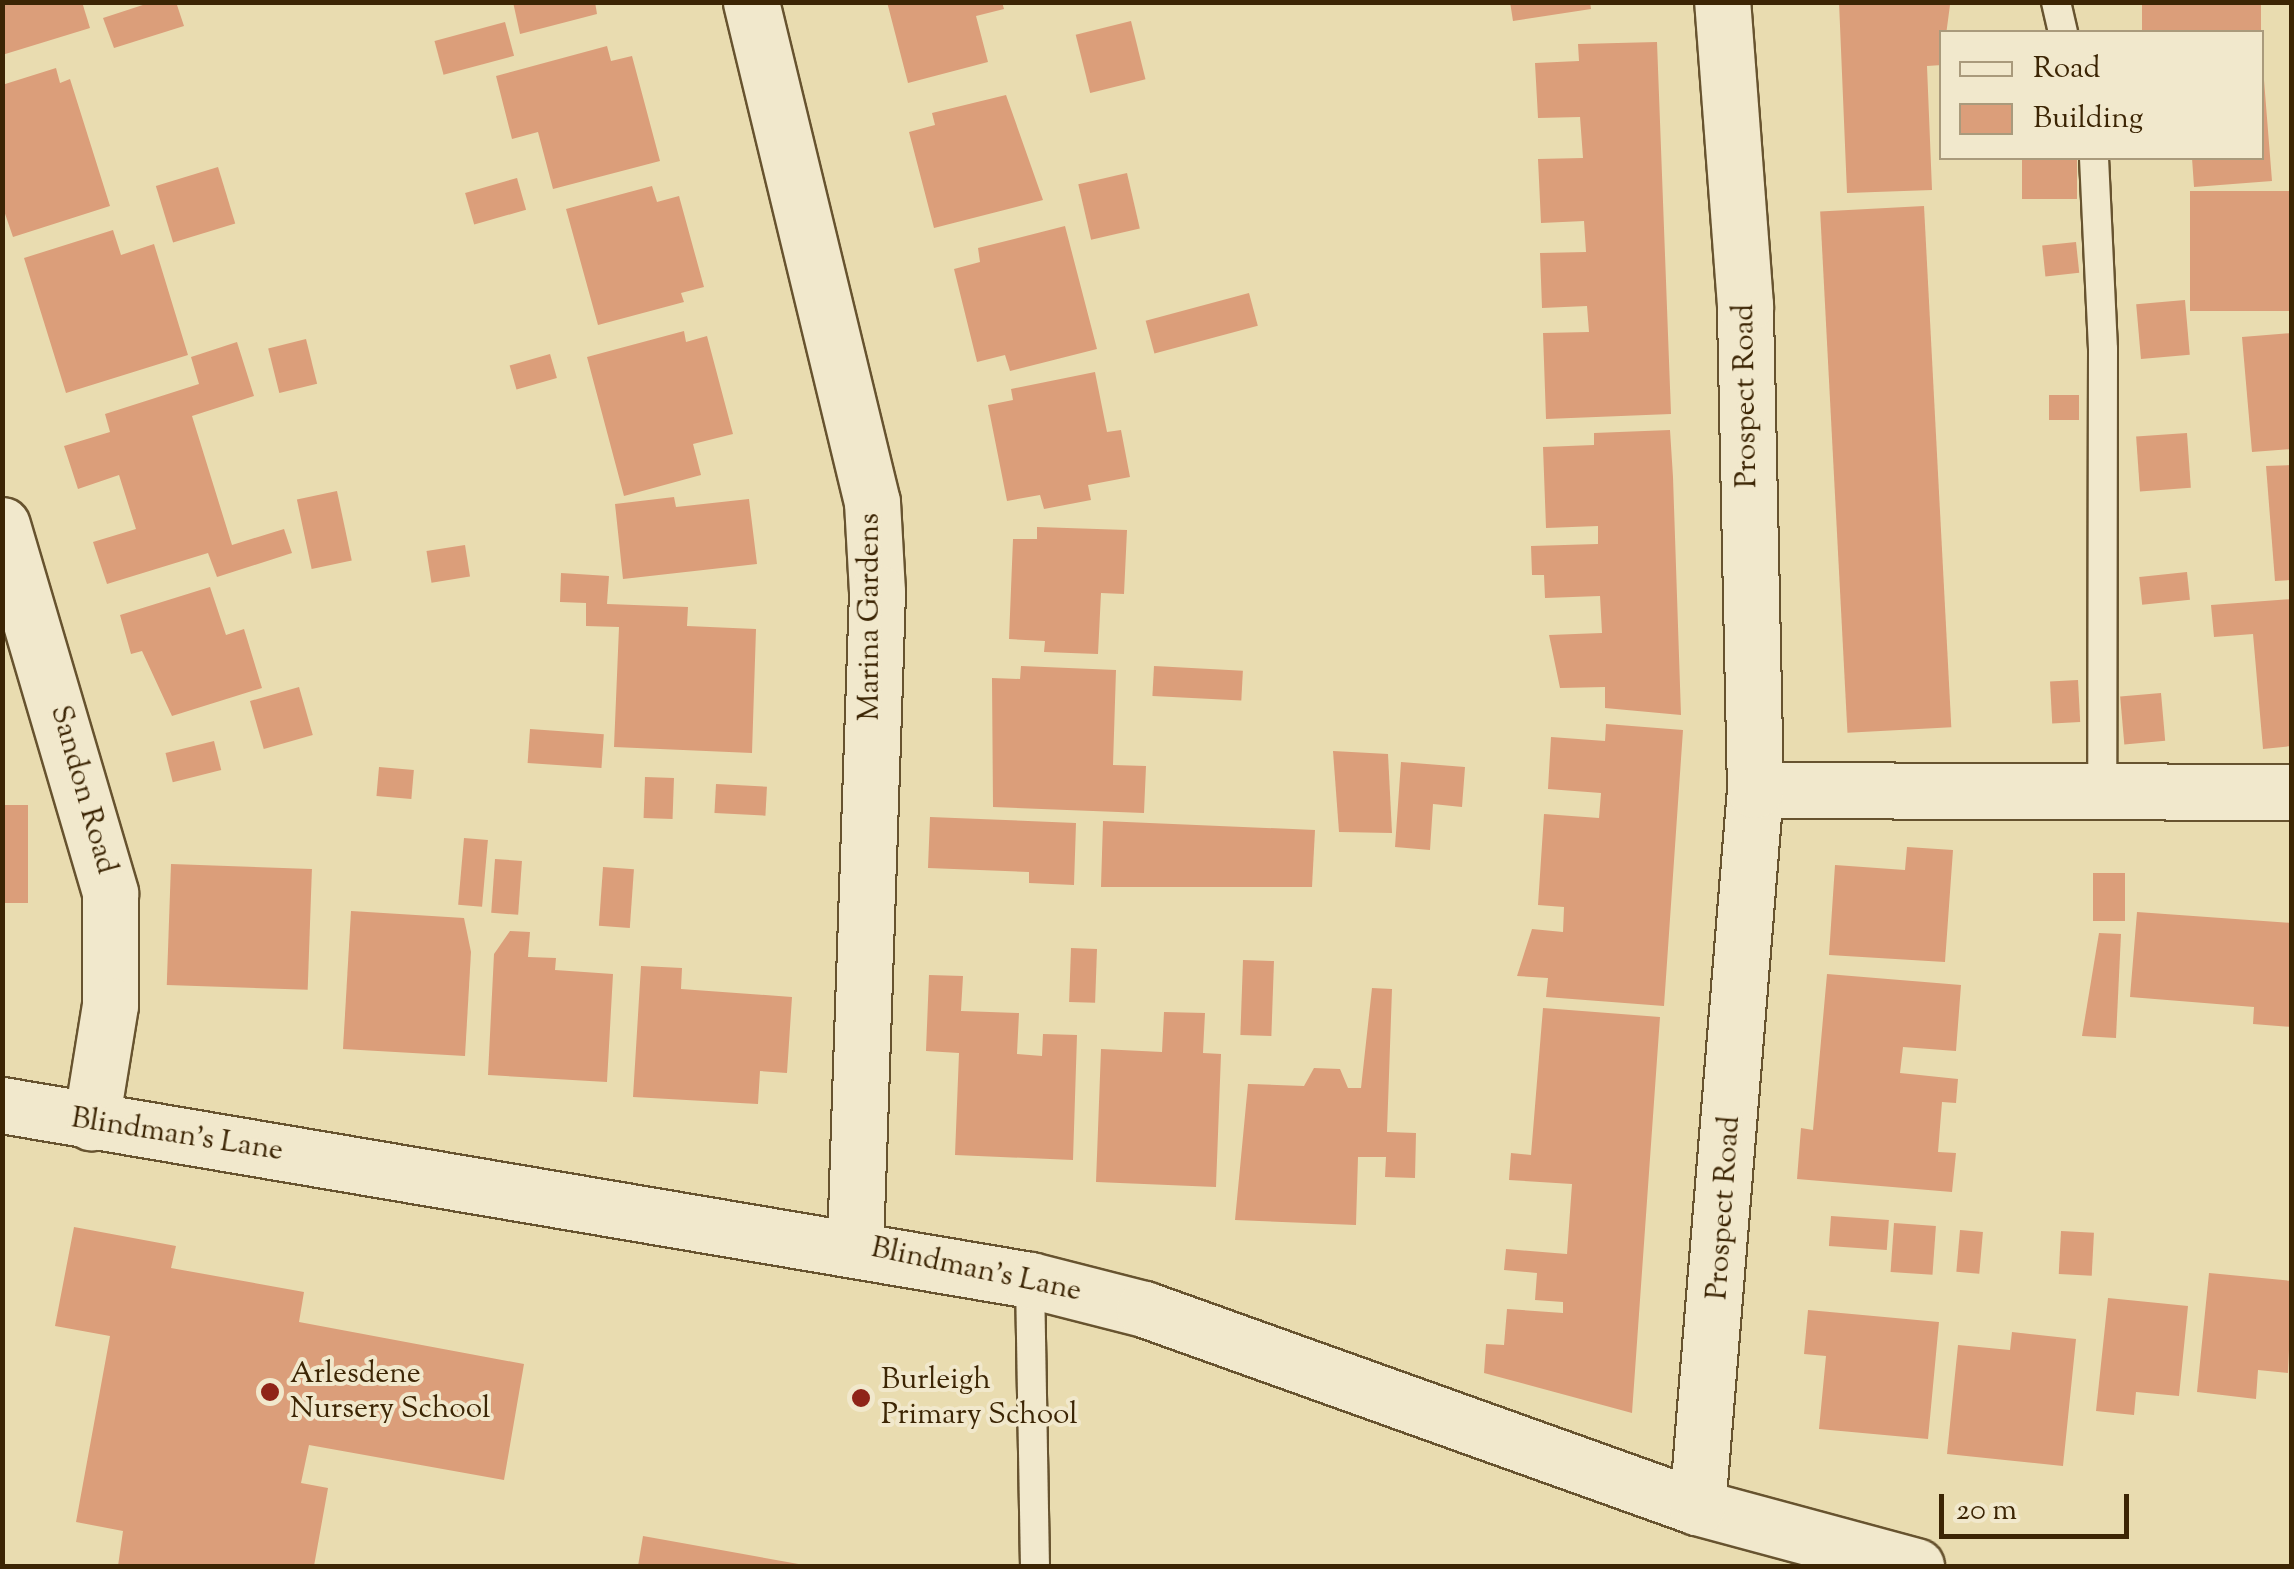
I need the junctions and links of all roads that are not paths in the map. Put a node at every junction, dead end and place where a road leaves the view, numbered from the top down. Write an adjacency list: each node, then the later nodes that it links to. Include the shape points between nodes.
1 (750, 2): 12 (street, Marina Gardens, via 872,502 876,592)
2 (1722, 2): 7 (street, Prospect Road, via 1745,305)
3 (2056, 2): 4 (lane)
4 (2062, 30)
5 (2094, 160): 9 (lane, via 2103,350)
6 (2, 525): 11 (street, Sandon Road, via 110,892 110,1005)
7 (1755, 790): 9 (street); 14 (street, Prospect Road)
8 (2292, 792): 9 (street)
9 (2102, 794)
10 (2, 1106): 11 (street, Blindman's Lane)
11 (90, 1122): 12 (street, Blindman's Lane)
12 (855, 1246): 13 (street, Blindman's Lane)
13 (1030, 1280): 14 (street, Blindman's Lane, via 1144,1309); 16 (lane)
14 (1697, 1506): 15 (street, Blindman's Lane)
15 (1788, 1551): 17 (street, Blindman's Lane)
16 (1035, 1566)
17 (1916, 1566)

